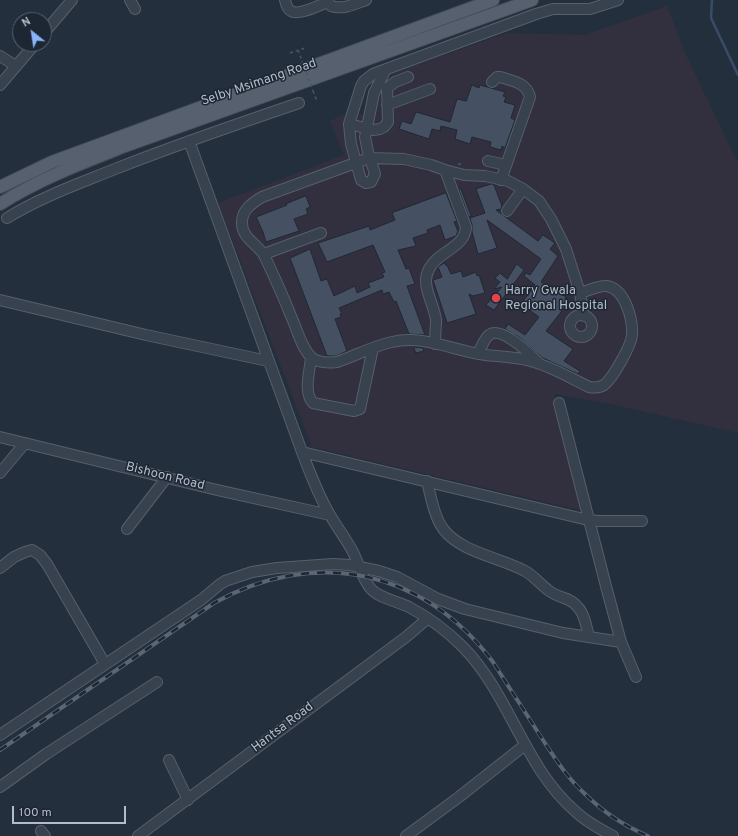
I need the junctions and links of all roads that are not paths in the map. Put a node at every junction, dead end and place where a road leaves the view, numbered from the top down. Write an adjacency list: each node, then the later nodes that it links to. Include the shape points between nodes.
1 (72, 0): 9 (street)
2 (285, 0): 7 (street, via 289,10 293,12)
3 (366, 0): 7 (street, via 337,8)
4 (493, 0): 29 (main road, Selby Msimang Road, via 59,159)
5 (532, 0): 31 (main road, Selby Msimang Road, via 125,146 77,165)
6 (618, 0): 8 (street)
7 (327, 1)
8 (606, 2): 13 (street, via 590,9 553,9 536,14)
9 (52, 24)
10 (28, 52): 12 (street)
11 (0, 56): 12 (street)
12 (16, 66): 16 (street)
13 (384, 70): 20 (street, via 364,81); 21 (street, via 374,93)
14 (408, 77): 19 (street, via 387,88)
15 (492, 82): 26 (street, via 500,77 523,85 530,97)
16 (0, 85)
17 (430, 89): 19 (street)
18 (299, 103): 22 (street)
19 (387, 105): 21 (street, via 386,125 377,130)
20 (349, 124): 21 (street); 25 (street, via 351,144)
21 (367, 128): 23 (street, via 365,143)
22 (189, 141): 33 (street, via 49,196); 43 (street)
23 (369, 158): 25 (street); 25 (street, via 374,177 368,183 361,180); 27 (street, via 404,159)
24 (488, 161): 26 (street)
25 (357, 163): 35 (street, via 262,197 252,203 246,209 243,230 248,239)
26 (506, 165): 28 (street)
27 (444, 170): 28 (street); 39 (street, via 466,227 466,234 429,268 426,285 436,319)
28 (501, 180): 30 (street)
29 (0, 187)
30 (523, 189): 32 (street); 36 (street, via 540,201 551,219 566,250)
31 (0, 204)
32 (507, 212)
33 (7, 218)
34 (321, 232): 35 (street)
35 (264, 254): 42 (street, via 303,345)
36 (580, 294): 38 (street); 44 (street, via 606,286 617,291 623,298 628,308 632,334 625,355 605,384 594,388)
37 (0, 300): 43 (street)
38 (584, 316)
39 (435, 344): 40 (street, via 405,340); 41 (street)
40 (373, 348): 42 (street, via 337,362 328,363); 42 (street, via 360,408 354,411 313,403 310,400 307,394)
41 (478, 354): 44 (street, via 532,361); 44 (street, via 490,334 495,332 526,350)
42 (311, 357)
43 (268, 361): 48 (street)
44 (541, 365)
45 (559, 403): 53 (street)
46 (0, 436): 47 (street, Bishoon Road)
47 (26, 443): 49 (street); 50 (street, Bishoon Road)
48 (302, 452): 51 (street); 52 (street)
49 (0, 473)
50 (167, 477): 52 (street, Bishoon Road); 55 (street)
51 (427, 481): 53 (street); 59 (street, via 440,523 450,536 457,542 523,570 548,590 577,605 583,615)
52 (330, 516): 56 (street)
53 (588, 520): 54 (street); 60 (street)
54 (642, 521)
55 (128, 529)
56 (360, 566): 58 (street, via 367,584 374,592 408,607); 59 (street, via 397,577 452,605 507,620); 61 (street, via 333,564 277,568 235,578 219,585 201,600)
57 (0, 568): 61 (street, via 25,552 32,550 40,555)
58 (427, 619): 65 (street, via 451,636 474,658 497,692); 68 (street, Hantsa Road)
59 (589, 637): 60 (street)
60 (621, 642): 62 (street)
61 (105, 664): 64 (street)
62 (636, 676)
63 (157, 682): 67 (street)
64 (0, 735)
65 (525, 745): 70 (street); 71 (street, via 567,804 593,825)
66 (169, 760): 68 (street)
67 (0, 787)
68 (188, 800): 69 (street, Hantsa Road)
69 (138, 836)
70 (406, 836)
71 (613, 836)

